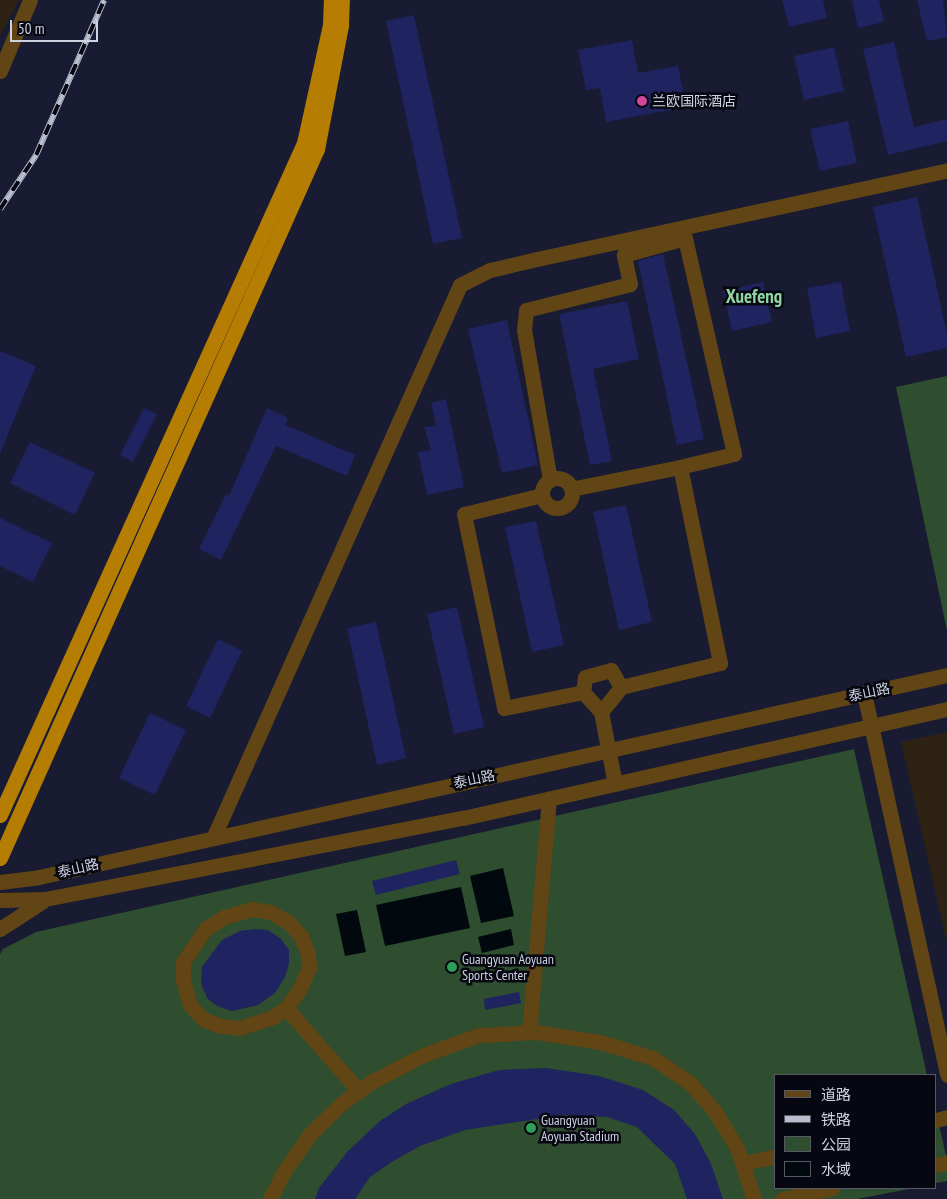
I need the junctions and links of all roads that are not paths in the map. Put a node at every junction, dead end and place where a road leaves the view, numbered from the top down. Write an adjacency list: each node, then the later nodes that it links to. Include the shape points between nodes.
1 (30, 0): 4 (street)
2 (331, 0): 20 (highway, via 330,25 304,143)
3 (342, 0): 22 (highway, via 341,25 317,149)
4 (0, 71)
5 (947, 170): 21 (street, via 537,258 490,270 460,285)
6 (680, 467): 7 (street, via 734,454 685,238 624,255 630,284 526,310 524,330); 8 (street); 11 (street, via 720,663)
7 (550, 480): 8 (street, via 558,478); 9 (street)
8 (572, 489): 9 (street, via 571,499 565,506 555,508 546,504)
9 (542, 495): 12 (street, via 464,514 504,708)
10 (947, 675): 13 (street, 泰山路)
11 (621, 687): 12 (street, via 610,670 585,677); 15 (street)
12 (583, 692): 15 (street)
13 (864, 693): 16 (street); 17 (street, 泰山路)
14 (947, 709): 16 (street, 泰山路)
15 (601, 712): 17 (street)
16 (871, 726): 18 (street, 泰山路); 29 (street)
17 (608, 750): 18 (street); 21 (street, 泰山路)
18 (615, 784): 19 (street, 泰山路)
19 (549, 799): 25 (street, 泰山路); 28 (street)
20 (0, 815)
21 (214, 836): 23 (street, 泰山路, via 39,877)
22 (0, 858)
23 (0, 882)
24 (0, 900): 25 (street, 泰山路)
25 (45, 900): 26 (street)
26 (0, 928)
27 (286, 1008): 27 (street, via 309,968 301,936 288,922 270,912 252,909 224,917 205,929 192,944 183,962 183,981 190,1005 203,1019 220,1026 240,1028 255,1026); 30 (street)
28 (529, 1032): 30 (street, via 479,1035 423,1055); 32 (street, via 600,1042 653,1058 690,1083 716,1112)
29 (947, 1075)
30 (359, 1091): 34 (street, via 310,1134)
31 (774, 1156): 32 (street)
32 (744, 1163): 35 (street)
33 (828, 1189): 36 (street)
34 (270, 1199)
35 (754, 1199)
36 (782, 1199)

